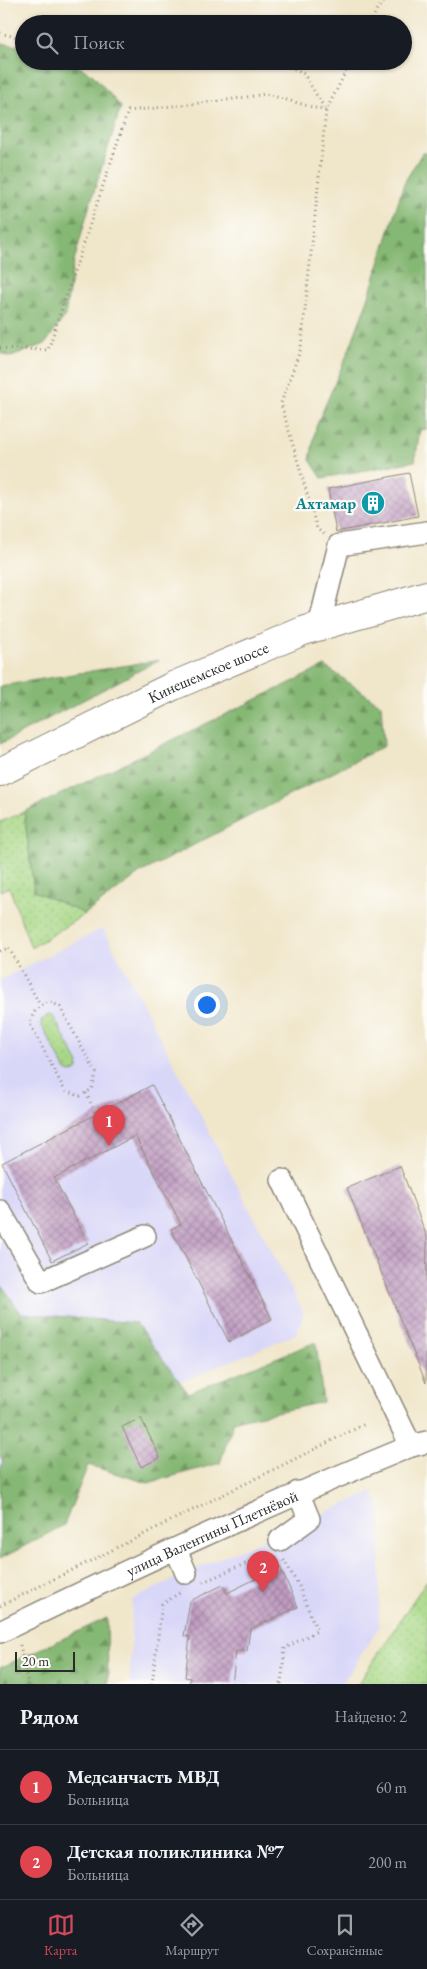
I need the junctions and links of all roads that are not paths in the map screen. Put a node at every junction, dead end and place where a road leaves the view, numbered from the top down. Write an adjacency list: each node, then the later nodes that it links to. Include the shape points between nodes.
1 (427, 532): 3 (street, via 338,545)
2 (427, 595): 3 (main road, Кинешемское шоссе)
3 (319, 626): 4 (main road, Кинешемское шоссе, via 172,686)
4 (0, 772)
5 (282, 1180): 8 (street)
6 (0, 1211): 7 (street, via 42,1282)
7 (145, 1236)
8 (419, 1444): 9 (street, улица Валентины Плетнёвой)
9 (298, 1492): 10 (street, улица Валентины Плетнёвой); 11 (street, via 309,1519)
10 (176, 1548): 12 (street); 13 (street, улица Валентины Плетнёвой)
11 (277, 1550)
12 (190, 1582)
13 (0, 1632)

